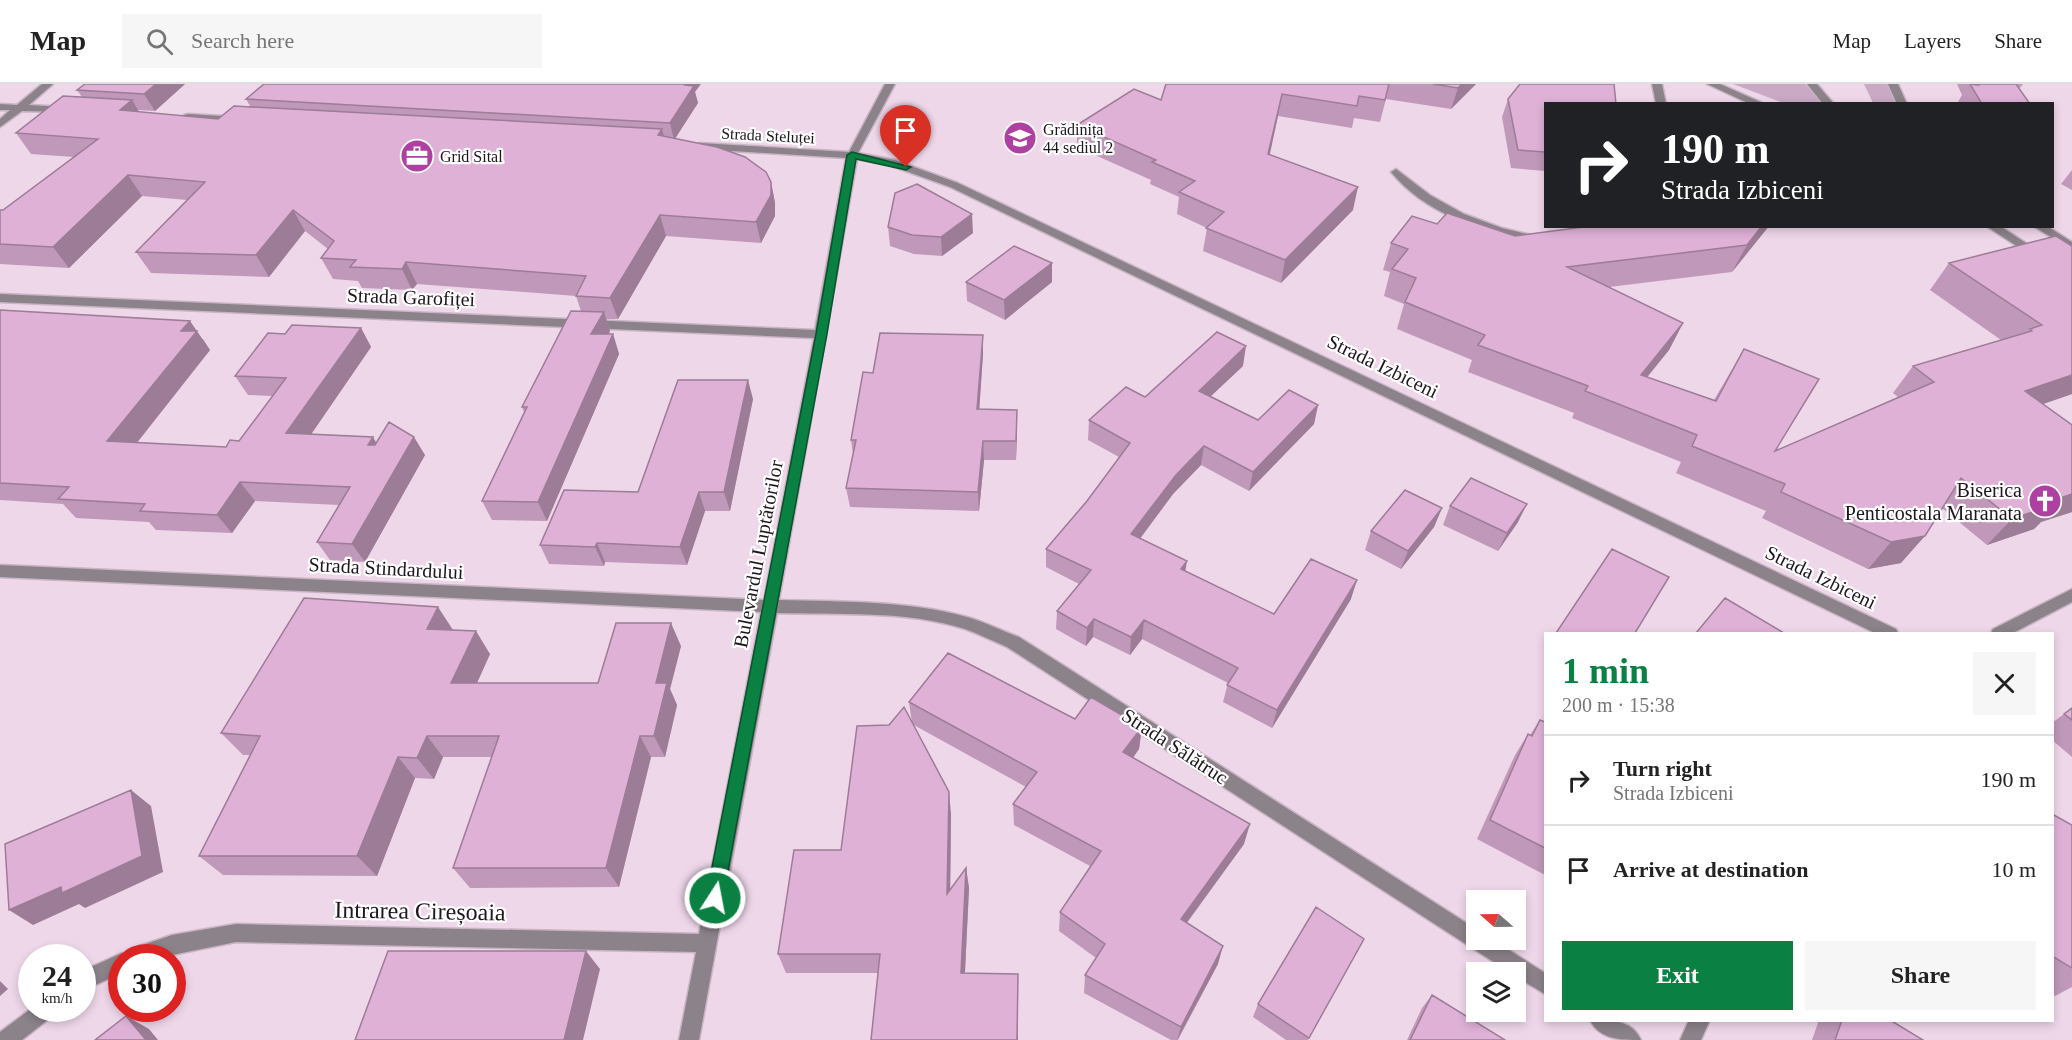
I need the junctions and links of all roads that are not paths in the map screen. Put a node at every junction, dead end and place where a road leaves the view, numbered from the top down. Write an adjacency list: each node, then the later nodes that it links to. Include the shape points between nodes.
1 (48, 84): 12 (street)
2 (890, 84): 18 (street, Bulevardul Luptătorilor)
3 (1657, 84): 7 (street)
4 (1712, 84): 8 (street)
5 (1812, 84): 9 (street)
6 (1893, 84): 10 (street)
7 (1661, 102)
8 (1755, 102)
9 (1827, 102)
10 (1901, 102)
11 (0, 107): 12 (street)
12 (20, 108): 13 (street); 16 (street)
13 (79, 111)
14 (174, 116): 15 (street)
15 (246, 120)
16 (0, 124)
17 (686, 146): 18 (street, Strada Steluței)
18 (852, 155): 26 (street, Bulevardul Luptătorilor); 30 (street, Strada Izbiceni, via 921,172 1036,222)
19 (1396, 172): 22 (street, via 1412,189 1467,220 1512,235)
20 (1994, 228): 24 (street)
21 (2041, 228): 23 (street)
22 (1548, 241)
23 (2072, 247)
24 (2072, 278)
25 (0, 298): 26 (street, Strada Garofiței)
26 (821, 334): 29 (street, Bulevardul Luptătorilor)
27 (0, 571): 29 (street, Strada Stindardului)
28 (2072, 595): 31 (street)
29 (770, 606): 32 (street, Bulevardul Luptătorilor); 34 (street, Strada Sălătruc, via 920,614 966,623 1013,642)
30 (1888, 632)
31 (2001, 632)
32 (706, 943): 33 (street, Intrarea Cireșoaia, via 236,933); 39 (street, Bulevardul Luptătorilor)
33 (172, 944)
34 (1544, 983)
35 (29, 1022): 38 (street)
36 (1603, 1022): 40 (street)
37 (1700, 1022): 41 (street)
38 (6, 1040)
39 (689, 1040)
40 (1631, 1040)
41 (1690, 1040)

